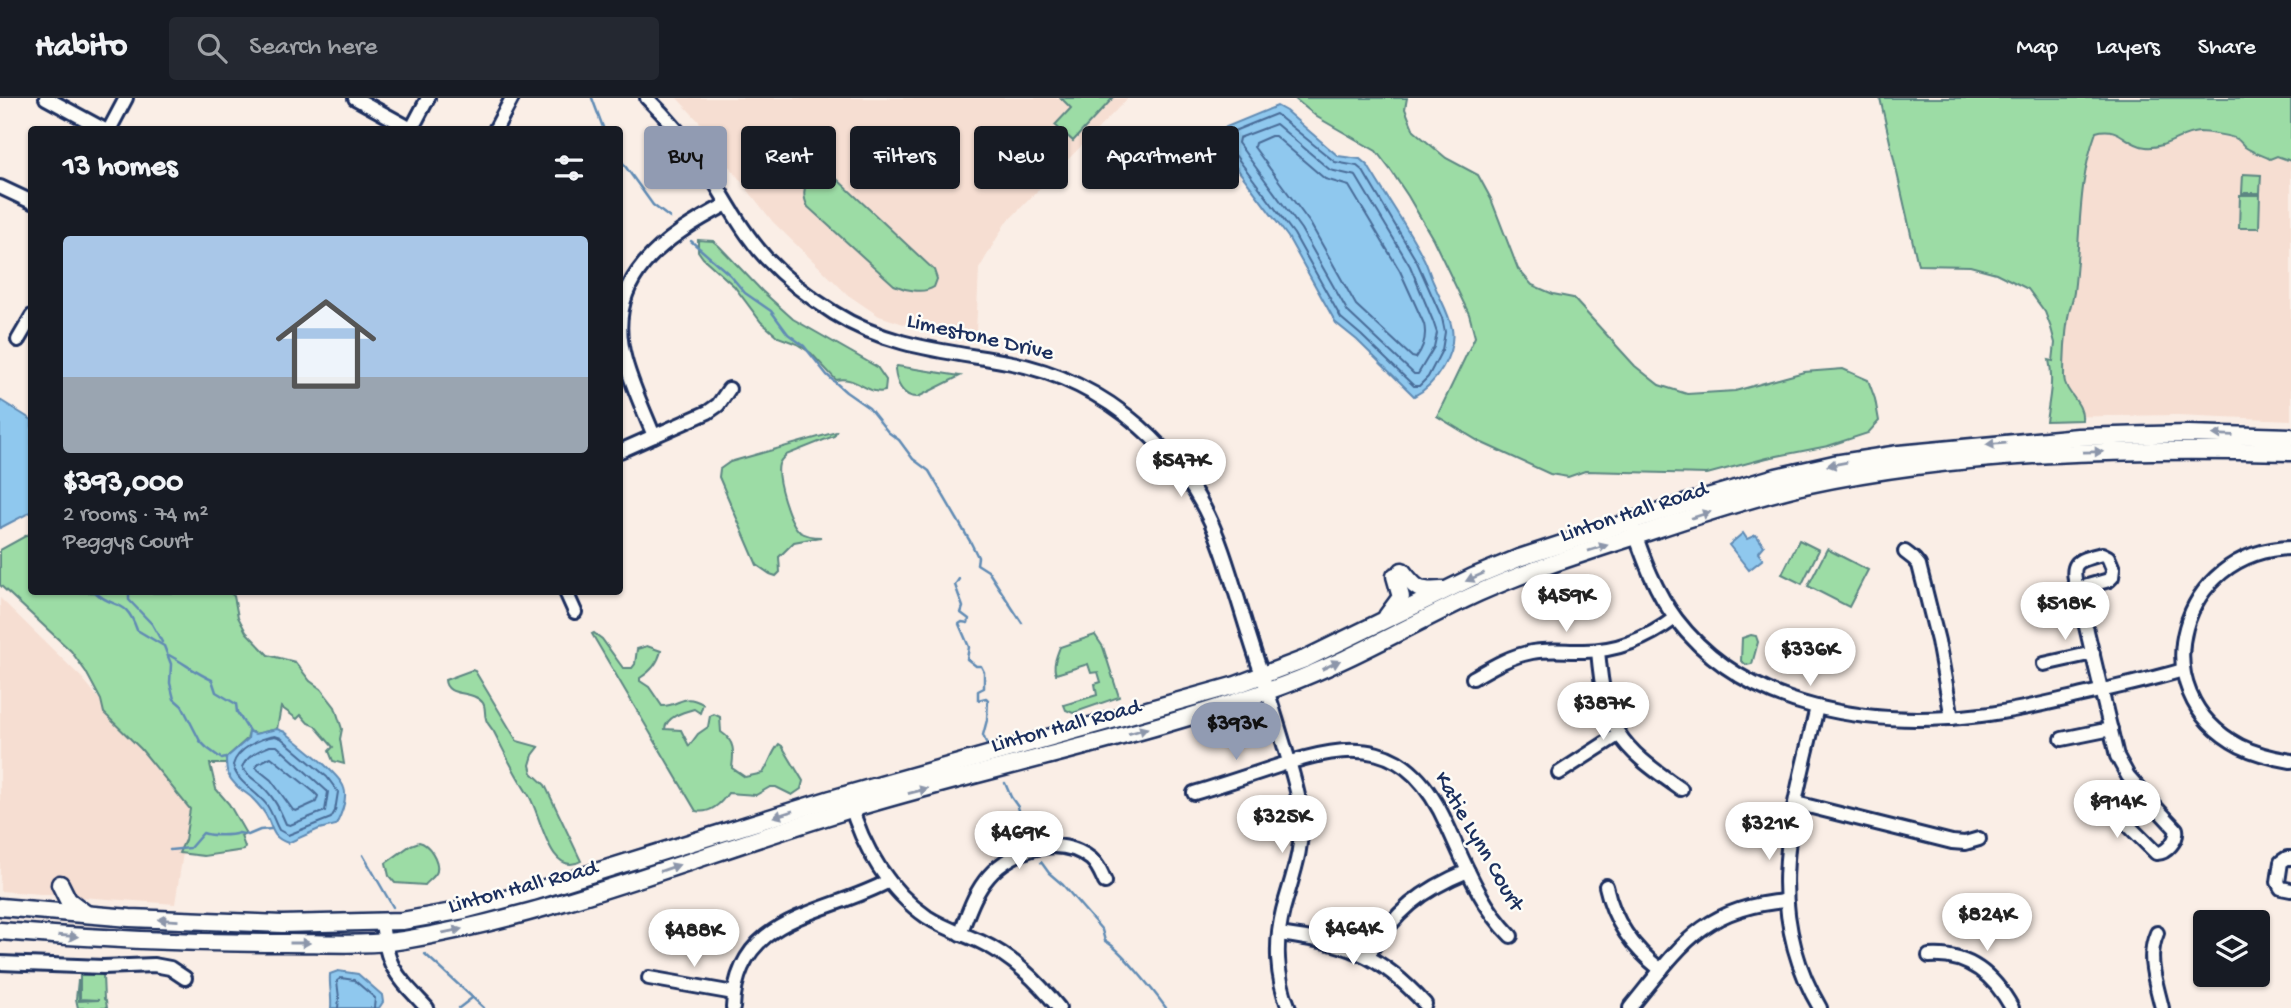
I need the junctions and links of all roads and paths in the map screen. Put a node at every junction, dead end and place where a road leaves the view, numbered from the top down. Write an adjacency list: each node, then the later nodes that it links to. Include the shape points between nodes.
1 (46, 98): 7 (street)
2 (126, 98): 8 (street)
3 (355, 98): 9 (street)
4 (428, 98): 10 (street)
5 (512, 98): 11 (street)
6 (647, 98): 14 (street, Limestone Drive, via 686,140)
7 (99, 126)
8 (109, 126)
9 (406, 126)
10 (414, 126)
11 (497, 126)
12 (0, 187): 13 (street)
13 (28, 200)
14 (727, 204): 15 (street, via 655,250 636,274); 38 (street, Limestone Drive, via 766,258 845,319 922,349 1007,362 1064,379 1092,392 1150,436 1179,467 1211,520)
15 (623, 313)
16 (28, 323): 17 (street)
17 (18, 340)
18 (623, 347): 20 (street)
19 (729, 389): 20 (street, via 708,412)
20 (654, 436): 22 (street)
21 (2291, 437): 24 (main road, Linton Hall Road, one-way to 24, via 2078,437 1913,453 1799,471 1724,491)
22 (623, 450)
23 (2291, 452): 24 (main road, Linton Hall Road, one-way to 23, via 1799,487 1914,468 2075,453)
24 (1633, 529): 28 (main road, Linton Hall Road, one-way to 28, via 1519,558); 31 (street, via 1652,579); 38 (main road, Linton Hall Road, one-way to 24, via 1315,672 1499,584)
25 (2291, 548): 36 (street, via 2245,557 2208,584 2185,626)
26 (1905, 552): 41 (street, via 1919,565)
27 (2077, 589): 34 (street)
28 (1448, 590): 32 (main road, Linton Hall Road); 32 (main road, via 1420,590 1398,573 1401,597)
29 (567, 595): 30 (street)
30 (575, 612)
31 (1675, 618): 33 (street, via 1633,642); 40 (street, via 1737,674 1778,695)
32 (1382, 621): 38 (main road, Linton Hall Road)
33 (1598, 651): 37 (street, via 1534,651); 43 (street, via 1605,702)
34 (2093, 653): 35 (street); 39 (street)
35 (2044, 664)
36 (2183, 670): 39 (street); 45 (street, via 2192,696 2218,730 2255,752)
37 (1472, 678)
38 (1265, 683): 46 (street, Limestone Drive); 50 (main road, Linton Hall Road, via 1115,737)
39 (2102, 691): 41 (street); 42 (street)
40 (1817, 707): 41 (street, via 1881,717); 52 (street)
41 (1952, 718)
42 (2111, 729): 44 (street); 51 (street, via 2121,765)
43 (1618, 735): 47 (street); 48 (street, via 1637,756)
44 (2062, 739)
45 (2291, 761)
46 (1289, 762): 49 (street, Katie Lynn Court); 55 (street, Katie Lynn Court, via 1350,750 1376,753 1403,765 1431,794); 68 (street, Limestone Drive, via 1299,796 1302,833)
47 (1559, 773)
48 (1681, 789)
49 (1194, 793)
50 (850, 801): 56 (street, via 873,857); 64 (main road, Linton Hall Road, one-way to 64, via 464,910); 70 (main road, Linton Hall Road, one-way to 50, via 463,929 601,891)
51 (2150, 801)
52 (1796, 803): 53 (street, via 1952,842); 60 (street, via 1786,858)
53 (1979, 839)
54 (2291, 858): 59 (street, via 2281,862 2278,882 2281,888)
55 (1468, 871): 69 (street, Katie Lynn Court, via 1489,910); 71 (street, via 1431,888 1405,907)
56 (889, 881): 67 (street, via 914,907); 77 (street, via 773,930 746,959)
57 (1105, 882): 67 (street, via 1092,860 1077,851 1051,847 1024,851 988,876)
58 (1606, 886): 74 (street, via 1625,934)
59 (2291, 890)
60 (1786, 901): 74 (street, via 1718,917 1691,936); 84 (street, via 1799,962)
61 (0, 907): 62 (main road, Linton Hall Road)
62 (41, 911): 63 (main road, Linton Hall Road); 63 (main road, via 60,884 68,900)
63 (87, 914): 64 (main road, Linton Hall Road, one-way to 63, via 282,924)
64 (382, 922): 70 (street)
65 (0, 931): 70 (main road, Linton Hall Road, one-way to 70, via 202,943)
66 (2157, 933): 86 (street, via 2151,960)
67 (960, 934): 81 (street, via 1014,962)
68 (1279, 934): 71 (street, via 1333,943); 82 (street, Limestone Drive, via 1279,968)
69 (1511, 936)
70 (384, 942): 79 (street, via 396,975)
71 (1367, 955): 78 (street, via 1392,971)
72 (1929, 956): 85 (street, via 1953,957 1977,967 1998,986)
73 (0, 963): 75 (street, via 155,965)
74 (1661, 970): 83 (street)
75 (185, 978)
76 (649, 978): 77 (street)
77 (734, 993): 80 (street)
78 (1425, 1004)
79 (427, 1008)
80 (733, 1008)
81 (1059, 1008)
82 (1289, 1008)
83 (1630, 1008)
84 (1820, 1008)
85 (2012, 1008)
86 (2162, 1008)

